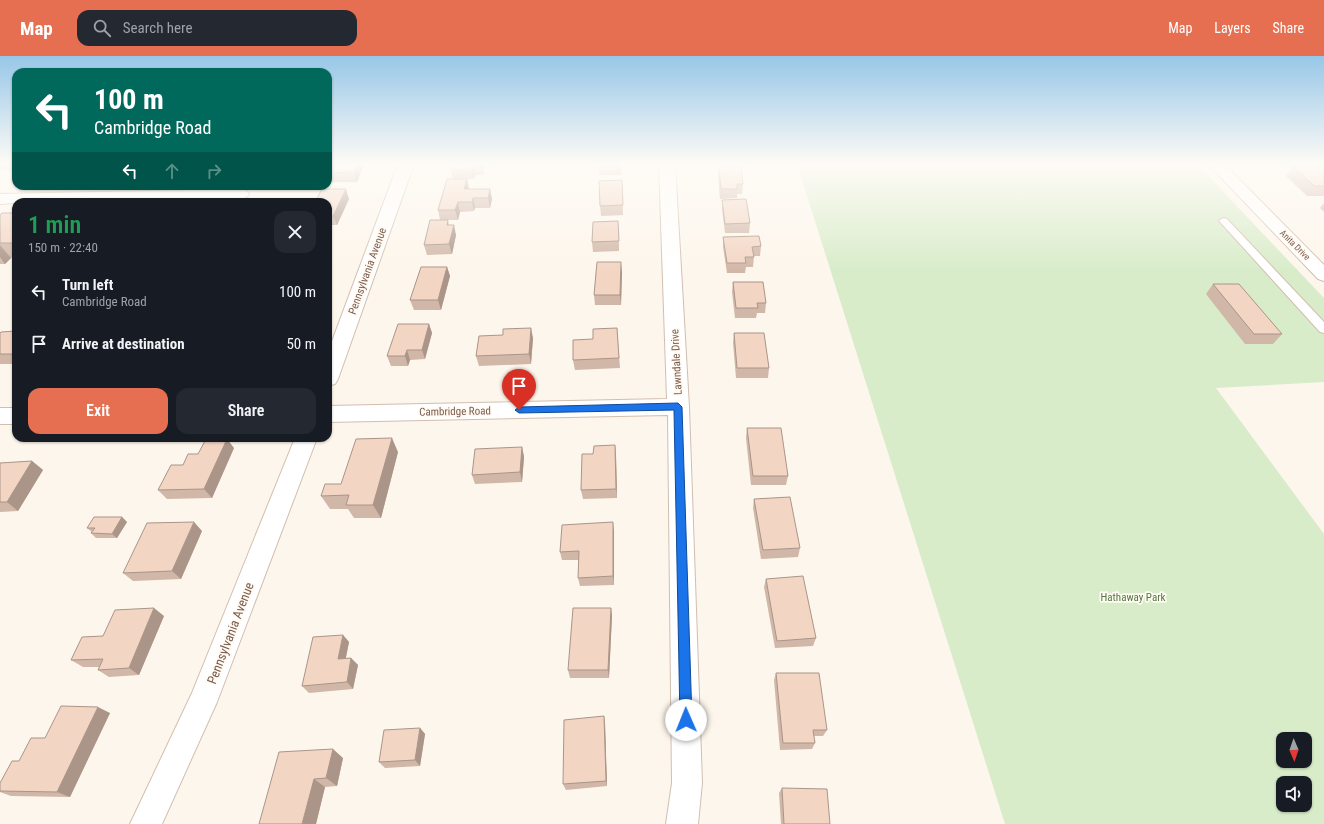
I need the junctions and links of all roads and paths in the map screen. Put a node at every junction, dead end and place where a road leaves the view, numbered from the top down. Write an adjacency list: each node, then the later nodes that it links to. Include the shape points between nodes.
1 (393, 200): 7 (street, Pennsylvania Avenue)
2 (669, 200): 8 (street, Lawndale Drive)
3 (1250, 200): 5 (street, Anita Drive)
4 (1224, 221): 6 (lane)
5 (1324, 275)
6 (1324, 329)
7 (332, 368)
8 (678, 407): 9 (street, Cambridge Road); 14 (street, Lawndale Drive, via 687,782)
9 (332, 414)
10 (0, 416): 11 (street)
11 (12, 416)
12 (304, 442): 13 (street, Pennsylvania Avenue, via 203,702)
13 (146, 824)
14 (682, 824)

